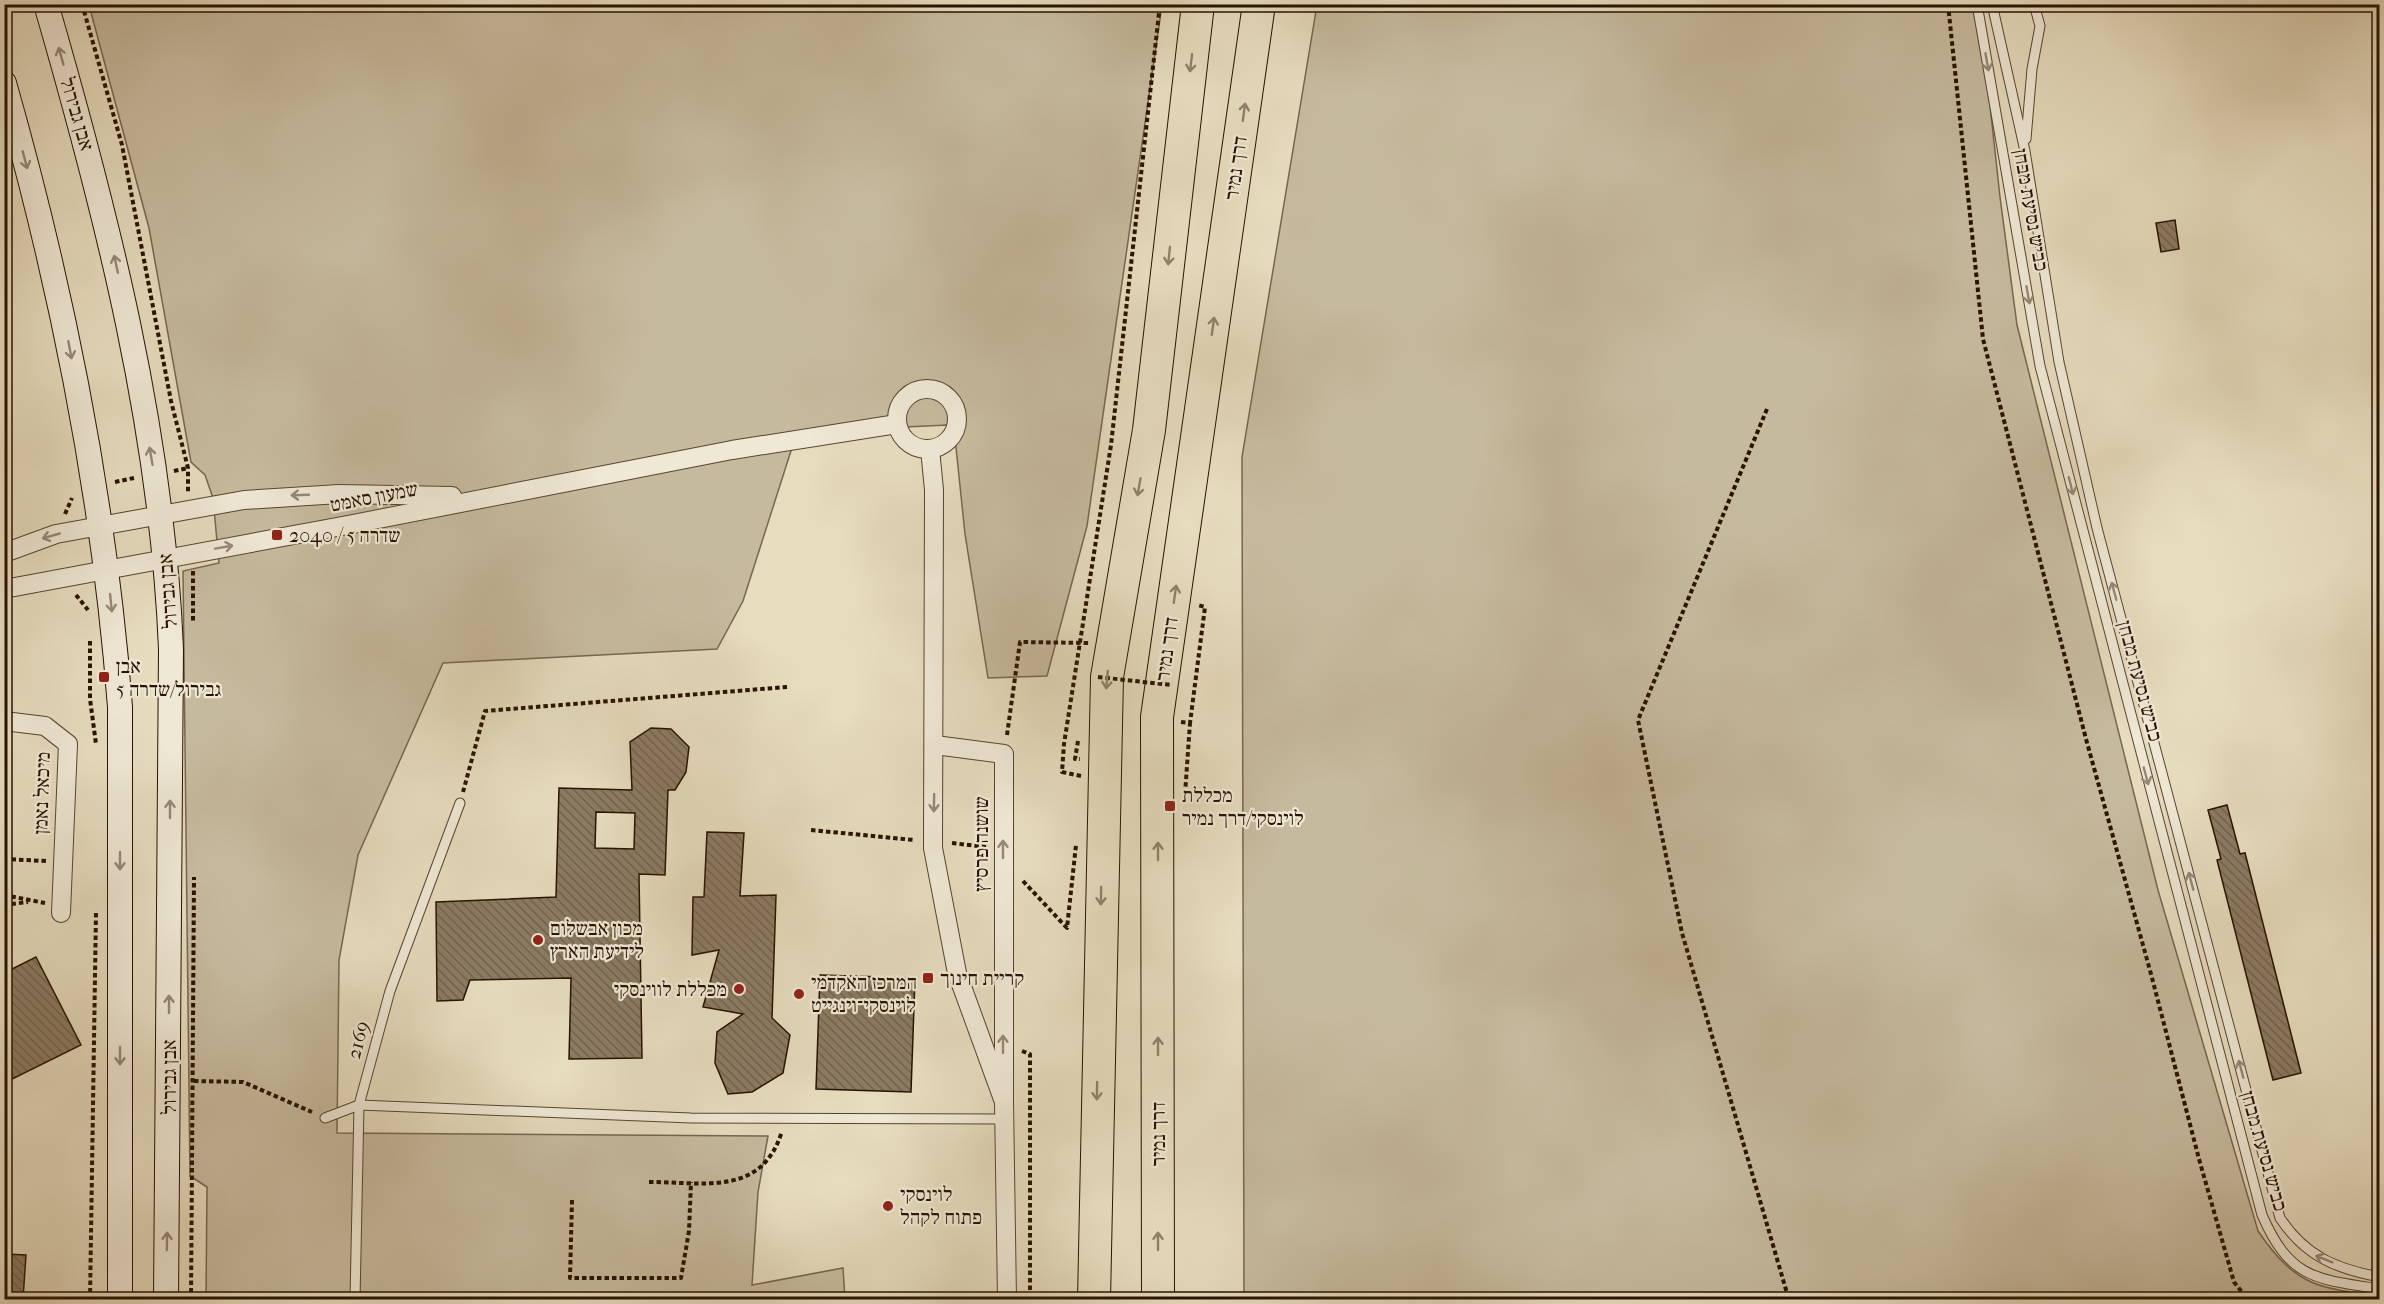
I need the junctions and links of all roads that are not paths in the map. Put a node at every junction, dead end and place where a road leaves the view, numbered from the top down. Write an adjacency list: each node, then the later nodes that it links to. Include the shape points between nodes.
1 (46, 4): 12 (street, אבן גבירול, one-way to 1, via 115,260)
2 (1198, 4): 31 (highway, one-way to 31, via 1149,430 1107,677)
3 (1259, 4): 32 (highway, דרך נמיר, one-way to 3, via 1157,717)
4 (1977, 4): 26 (lane, כביש נסיעת מבחן, one-way to 26, via 2040,366 2262,1215 2293,1266 2320,1280)
5 (1992, 4): 8 (lane, כביש נסיעת מבחן)
6 (2034, 4): 8 (lane, via 2040,26)
7 (4, 83): 13 (street, one-way to 13, via 65,323)
8 (2025, 151): 25 (lane, כביש נסיעת מבחן, one-way to 8, via 2356,1273 2310,1254 2280,1218 2097,528 2059,362)
9 (897, 424): 10 (street, via 907,441 915,447); 10 (street, via 900,405 915,391 925,388 944,393 956,409 956,429 943,444); 11 (street, שמעון סאמט, via 732,450)
10 (930, 449): 19 (street, via 934,490)
11 (505, 494): 12 (street, שמעון סאמט, one-way to 12, via 300,495); 15 (street, שמעון סאמט, one-way to 11)
12 (161, 514): 13 (street, שמעון סאמט); 15 (street, אבן גבירול)
13 (100, 525): 14 (street, שמעון סאמט, one-way to 14, via 56,534); 16 (street)
14 (4, 553)
15 (167, 559): 16 (street, שמעון סאמט); 28 (street, אבן גבירול, one-way to 15, via 171,649)
16 (107, 570): 17 (street, שמעון סאמט); 27 (street, one-way to 27, via 120,707)
17 (4, 589)
18 (4, 721): 21 (street, מיכאל נאמן, via 45,726 68,744)
19 (935, 745): 23 (street, one-way to 23, via 933,841 957,973); 23 (street, שושנה פרסיץ, one-way to 19, via 1004,754)
20 (460, 803): 22 (lane, 2169, via 390,991)
21 (61, 909)
22 (359, 1105): 23 (lane, via 785,1119); 24 (lane); 29 (lane, 2169)
23 (1004, 1111): 30 (street, שושנה פרסיץ)
24 (325, 1118)
25 (2379, 1277)
26 (2379, 1289)
27 (120, 1299)
28 (166, 1299)
29 (355, 1299)
30 (1007, 1299)
31 (1094, 1299)
32 (1158, 1299)

